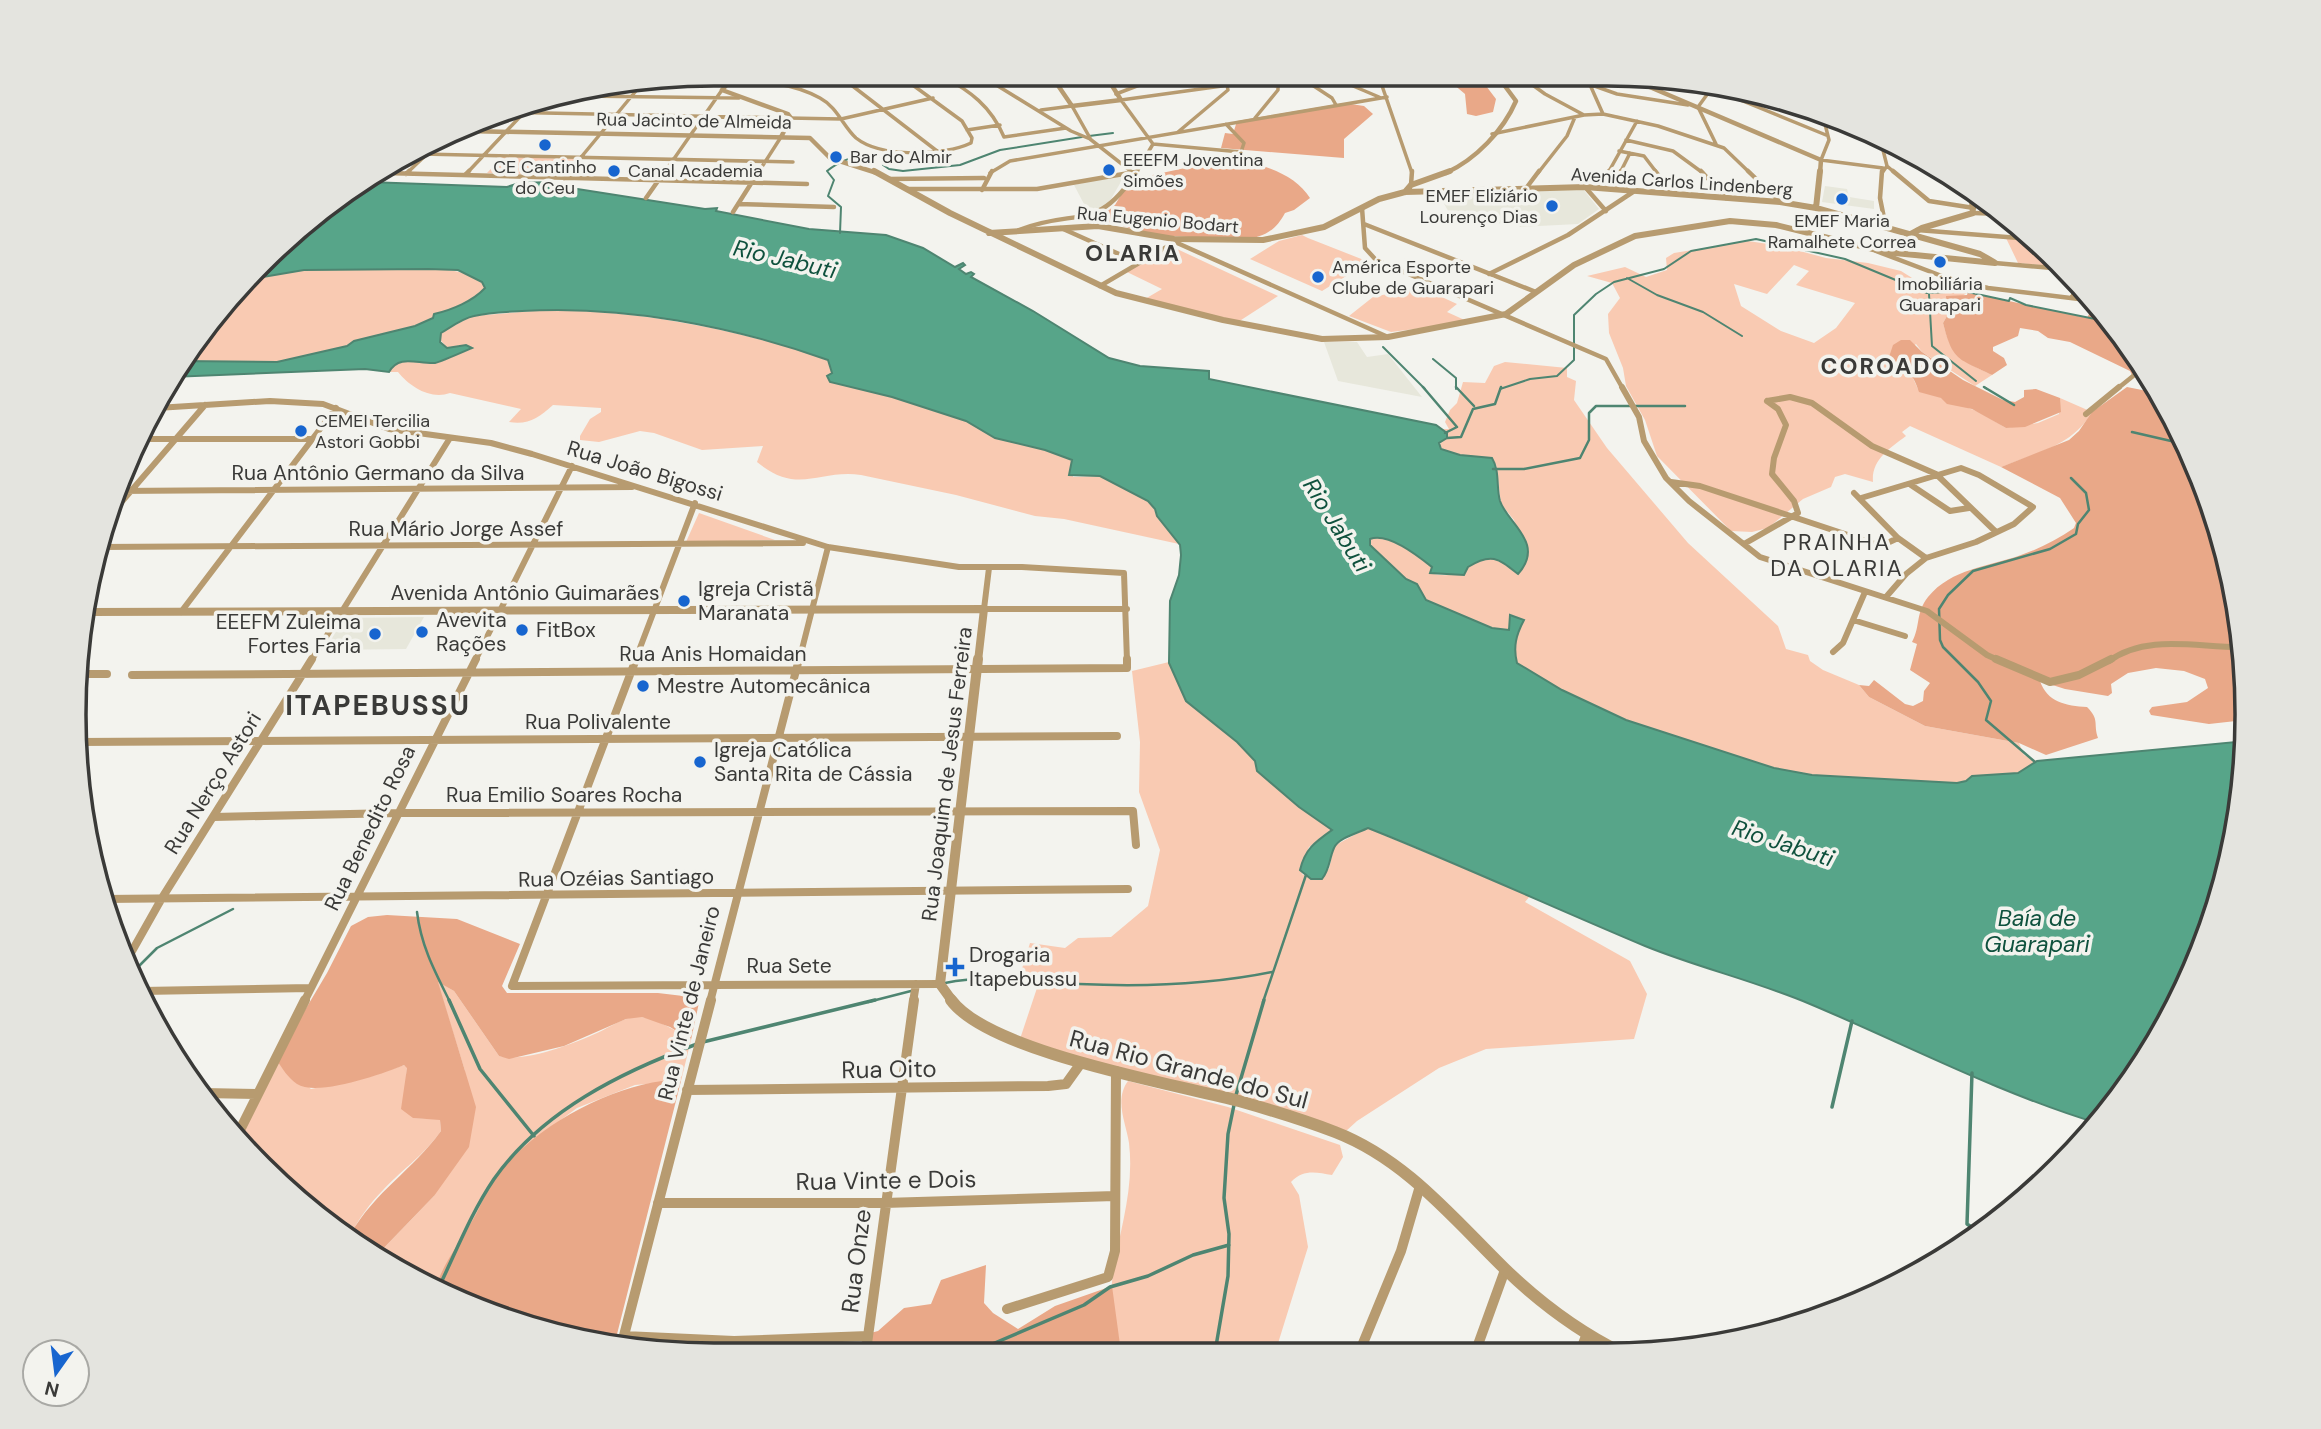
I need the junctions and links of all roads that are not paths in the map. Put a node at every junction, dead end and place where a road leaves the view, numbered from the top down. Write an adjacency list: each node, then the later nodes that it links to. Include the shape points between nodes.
1 (726, 86): 20 (street)
2 (787, 86): 48 (street, via 824,100)
3 (853, 86): 37 (street)
4 (915, 86): 30 (street)
5 (958, 86): 51 (street, via 985,103)
6 (999, 86): 38 (street)
7 (1058, 86): 35 (street)
8 (1112, 86): 22 (street)
9 (1137, 86): 22 (street)
10 (1220, 86): 31 (street)
11 (1227, 86): 57 (street)
12 (1278, 86): 47 (street)
13 (1314, 86): 33 (street)
14 (1353, 86): 26 (street)
15 (1383, 86): 27 (street)
16 (1506, 86): 59 (street, via 1516,106)
17 (1534, 86): 42 (street)
18 (1591, 86): 34 (street); 41 (street)
19 (1649, 87): 34 (street)
20 (722, 90): 28 (street); 29 (street)
21 (636, 91): 25 (street)
22 (1116, 94): 31 (street)
23 (1708, 94): 36 (street)
24 (603, 96): 25 (street)
25 (631, 96): 28 (street); 40 (street)
26 (1379, 97): 27 (street); 33 (street)
27 (1387, 97): 94 (street, via 1411,163)
28 (717, 98): 29 (street); 43 (street)
29 (739, 98): 46 (street)
30 (933, 99): 37 (street); 54 (street)
31 (1121, 100): 35 (street); 63 (street)
32 (1743, 101): 60 (street)
33 (1336, 105): 47 (street)
34 (1688, 105): 36 (street)
35 (1072, 106): 38 (street); 64 (street)
36 (1698, 107): 67 (street); 78 (street)
37 (886, 110): 48 (street); 70 (street)
38 (1040, 110): 53 (street)
39 (532, 113): 40 (street)
40 (617, 114): 43 (street); 58 (street)
41 (1603, 114): 42 (street); 49 (street)
42 (1584, 115): 45 (street)
43 (705, 116): 46 (street); 61 (street)
44 (518, 117): 56 (street)
45 (1575, 117): 59 (street); 95 (street, via 1567,136)
46 (791, 118): 48 (street); 62 (street)
47 (1255, 118): 50 (street)
48 (841, 119): 70 (street, via 865,142 910,152)
49 (1637, 121): 65 (street); 67 (street)
50 (1226, 124): 57 (street); 66 (street, via 1244,143 1241,152)
51 (1000, 125): 53 (street, via 1004,137); 54 (street)
52 (1826, 126): 60 (street)
53 (1067, 128): 64 (street)
54 (967, 130): 70 (street, via 972,138 966,146)
55 (482, 131): 56 (street, Rua Jacinto de Almeida)
56 (505, 131): 58 (street, Rua Jacinto de Almeida); 74 (street)
57 (1178, 132): 63 (street)
58 (601, 134): 61 (street, Rua Jacinto de Almeida); 75 (street)
59 (1492, 134): 94 (street, via 1462,164)
60 (1826, 135): 78 (street, via 1829,139)
61 (689, 136): 62 (street, Rua Jacinto de Almeida); 76 (street)
62 (781, 137): 79 (street); 90 (street, Rua Jacinto de Almeida, via 815,139 830,158)
63 (1148, 138): 66 (street); 68 (street)
64 (1090, 139): 68 (street)
65 (1626, 140): 71 (street); 105 (street, via 1686,155)
66 (1153, 144): 84 (street)
67 (1716, 144): 107 (street)
68 (1097, 146): 84 (street); 89 (street, via 1010,161)
69 (1882, 150): 81 (street)
70 (938, 151)
71 (1619, 151): 72 (street); 82 (street)
72 (1630, 153): 83 (street); 103 (street, via 1648,158)
73 (430, 154): 74 (street)
74 (483, 156): 75 (street); 87 (street)
75 (581, 158): 76 (street); 88 (street)
76 (673, 159): 79 (street); 91 (street)
77 (418, 160): 86 (street)
78 (1821, 160): 81 (street); 111 (street)
79 (764, 162): 80 (street); 92 (street)
80 (793, 162)
81 (1885, 167): 113 (street, via 1929,201); 118 (street, via 1879,204)
82 (1611, 168): 83 (street); 97 (street)
83 (1621, 170): 98 (street)
84 (1134, 172): 100 (street, via 1046,188); 119 (street, via 1104,210)
85 (395, 173): 86 (street)
86 (406, 174): 87 (street)
87 (465, 175): 88 (street)
88 (564, 178): 91 (street)
89 (984, 178): 90 (street); 100 (street)
90 (888, 179): 99 (street, Rua Jacinto de Almeida)
91 (658, 180): 92 (street); 104 (street)
92 (750, 182): 93 (street); 108 (street)
93 (807, 184)
94 (1411, 186): 102 (street)
95 (1527, 187): 96 (street, Avenida Carlos Lindenberg); 102 (street, Avenida Carlos Lindenberg)
96 (1585, 187): 97 (street, Avenida Carlos Lindenberg); 112 (street)
97 (1600, 187): 98 (street, Avenida Carlos Lindenberg)
98 (1613, 188): 101 (street, Avenida Carlos Lindenberg)
99 (906, 189): 100 (street); 121 (street, Rua Jacinto de Almeida)
100 (982, 190)
101 (1636, 190): 103 (street, Avenida Carlos Lindenberg); 112 (street)
102 (1405, 192): 110 (street, Avenida Carlos Lindenberg)
103 (1672, 193): 105 (street, Avenida Carlos Lindenberg)
104 (646, 198)
105 (1726, 198): 107 (street, Avenida Carlos Lindenberg)
106 (1968, 201): 113 (street)
107 (1780, 202): 111 (street, Avenida Carlos Lindenberg)
108 (738, 204): 109 (street); 114 (street)
109 (834, 207)
110 (1362, 208): 116 (street); 124 (street, Rua Eugenio Bodart, via 1324,227 1263,240)
111 (1816, 208): 118 (street, Avenida Carlos Lindenberg)
112 (1606, 211): 129 (street, via 1568,236)
113 (1973, 211): 115 (street); 120 (street)
114 (733, 212)
115 (1983, 212)
116 (1364, 224): 129 (street); 135 (street, via 1365,248 1377,260)
117 (1061, 228): 119 (street, Rua Eugenio Bodart); 124 (street, Rua Eugenio Bodart, via 1098,226); 126 (street)
118 (1886, 228): 122 (street, Avenida Carlos Lindenberg)
119 (1019, 230): 121 (street, Rua Eugenio Bodart)
120 (1917, 230): 122 (street); 123 (street)
121 (989, 233): 130 (street, Rua Jacinto de Almeida)
122 (1909, 235): 127 (street, Avenida Carlos Lindenberg, via 1980,254)
123 (2016, 238)
124 (1174, 240): 126 (street); 136 (street)
125 (1869, 248): 127 (street); 131 (street, via 1776,225 1730,221 1635,236 1574,265); 133 (street, via 1947,278 1988,288)
126 (1139, 263): 130 (street)
127 (1995, 263): 128 (street)
128 (2048, 268)
129 (1489, 274): 131 (street)
130 (1100, 286): 136 (street, Rua Jacinto de Almeida, via 1159,305 1302,336 1339,341)
131 (1536, 292): 135 (street)
132 (2073, 294): 133 (street)
133 (2072, 297): 134 (street)
134 (2077, 298)
135 (1506, 314): 136 (street, Rua Jacinto de Almeida); 148 (street, via 1606,359 1639,417 1648,449)
136 (1388, 337)
137 (2135, 374): 141 (street)
138 (205, 405): 139 (street, Rua João Bigossi); 140 (street, Rua João Bigossi, via 270,401); 144 (street)
139 (166, 407)
140 (336, 408): 142 (street, Rua João Bigossi, via 389,429); 145 (street)
141 (2086, 414)
142 (450, 438): 146 (street, Rua João Bigossi, via 491,443); 153 (street, Rua Nerço Astori)
143 (150, 439): 144 (street)
144 (175, 439): 145 (street); 155 (street)
145 (312, 439): 152 (street)
146 (572, 466): 150 (street, Rua João Bigossi); 151 (street, Rua Benedito Rosa)
147 (1936, 474): 149 (street); 160 (street); 161 (street, via 1872,446 1812,403 1790,397 1767,401 1785,420 1783,444 1771,468 1798,508); 162 (street, via 1961,468 2033,507)
148 (1671, 482): 161 (street, via 1700,486); 165 (street)
149 (1911, 485): 157 (street); 160 (street, via 1950,511)
150 (639, 487): 151 (street, Rua Antônio Germano da Silva); 159 (street, Rua João Bigossi)
151 (560, 488): 153 (street, Rua Antônio Germano da Silva); 167 (street, Rua Benedito Rosa)
152 (274, 489): 153 (street, Rua Antônio Germano da Silva); 155 (street, Rua Antônio Germano da Silva); 169 (street)
153 (418, 489): 170 (street, Rua Nerço Astori)
154 (127, 491): 155 (street, Rua Antônio Germano da Silva)
155 (131, 491): 158 (street)
156 (1854, 493): 157 (street)
157 (1861, 498): 163 (street)
158 (124, 499)
159 (695, 503): 164 (street, Rua João Bigossi); 166 (street)
160 (1969, 508): 162 (street)
161 (1790, 517): 163 (street, via 1881,546); 165 (street)
162 (1996, 532): 172 (street)
163 (1898, 538): 172 (street)
164 (810, 542): 166 (street, Rua Mário Jorge Assef); 171 (street, Rua João Bigossi)
165 (1744, 544): 174 (street, via 1760,557)
166 (679, 545): 167 (street, Rua Mário Jorge Assef); 176 (street)
167 (532, 546): 170 (street, Rua Mário Jorge Assef); 180 (street, Rua Benedito Rosa)
168 (108, 547): 169 (street, Rua Mário Jorge Assef)
169 (230, 547): 170 (street, Rua Mário Jorge Assef); 183 (street)
170 (382, 547): 181 (street, Rua Nerço Astori)
171 (828, 547): 173 (street, Rua João Bigossi); 177 (street, Rua Vinte de Janeiro)
172 (1926, 558): 175 (street)
173 (989, 568): 178 (street, Rua Joaquim de Jesus Ferreira); 179 (street, Rua João Bigossi, via 1124,573)
174 (1865, 592): 175 (street); 184 (street)
175 (1886, 597): 186 (street, via 1927,611 1987,655 2050,682 2136,648)
176 (654, 609): 177 (street, Avenida Antônio Guimarães); 180 (street, Avenida Antônio Guimarães); 189 (street)
177 (812, 609): 178 (street, Avenida Antônio Guimarães); 190 (street, Rua Vinte de Janeiro)
178 (984, 609): 179 (street, Avenida Antônio Guimarães); 188 (street, Rua Joaquim de Jesus Ferreira)
179 (1127, 609): 188 (street, Rua Anis Homaidan, via 1127,668)
180 (498, 610): 181 (street, Avenida Antônio Guimarães); 191 (street, Rua Benedito Rosa)
181 (341, 611): 183 (street, Avenida Antônio Guimarães); 194 (street, Rua Nerço Astori)
182 (94, 612): 183 (street, Avenida Antônio Guimarães)
183 (181, 612)
184 (1853, 620): 185 (street); 187 (street, via 1843,643)
185 (1905, 636)
186 (2231, 647)
187 (1833, 652)
188 (977, 669): 190 (street, Rua Anis Homaidan); 197 (street, Rua Joaquim de Jesus Ferreira)
189 (631, 671): 190 (street, Rua Anis Homaidan); 191 (street, Rua Anis Homaidan); 199 (street)
190 (795, 671): 200 (street, Rua Vinte de Janeiro)
191 (466, 673): 194 (street, Rua Anis Homaidan); 198 (street, Rua Benedito Rosa)
192 (87, 674): 193 (street)
193 (107, 674)
194 (302, 674): 195 (street, Rua Anis Homaidan); 202 (street, Rua Nerço Astori)
195 (132, 676)
196 (1117, 736): 197 (street, Rua Polivalente)
197 (969, 737): 200 (street, Rua Polivalente); 203 (street, Rua Joaquim de Jesus Ferreira)
198 (433, 740): 199 (street, Rua Polivalente); 202 (street, Rua Polivalente); 205 (street, Rua Benedito Rosa)
199 (605, 740): 200 (street, Rua Polivalente); 206 (street)
200 (777, 740): 204 (street, Rua Vinte de Janeiro)
201 (87, 742): 202 (street, Rua Polivalente)
202 (260, 742): 207 (street, Rua Nerço Astori)
203 (961, 810): 204 (street, Rua Emilio Soares Rocha); 208 (street, Rua Emilio Soares Rocha, via 1133,811); 210 (street, Rua Joaquim de Jesus Ferreira)
204 (758, 812): 206 (street, Rua Emilio Soares Rocha); 211 (street, Rua Vinte de Janeiro)
205 (397, 813): 206 (street, Rua Emilio Soares Rocha); 207 (street, Rua Emilio Soares Rocha); 215 (street, Rua Benedito Rosa)
206 (577, 813): 212 (street)
207 (214, 817): 213 (street, Rua Nerço Astori)
208 (1136, 845)
209 (1128, 889): 210 (street, Rua Ozéias Santiago)
210 (951, 891): 211 (street, Rua Ozéias Santiago); 219 (street, Rua Joaquim de Jesus Ferreira)
211 (737, 894): 212 (street, Rua Ozéias Santiago); 217 (street, Rua Vinte de Janeiro)
212 (546, 896): 215 (street, Rua Ozéias Santiago); 217 (street, Rua Sete, via 512,986)
213 (162, 898): 214 (street, Rua Ozéias Santiago); 215 (street, Rua Ozéias Santiago); 216 (street, Rua Nerço Astori)
214 (114, 899)
215 (355, 899): 220 (street, Rua Benedito Rosa)
216 (132, 951)
217 (713, 984): 218 (street, Rua Sete); 225 (street, Rua Vinte de Janeiro)
218 (916, 984): 219 (street, Rua Sete); 224 (street, Rua Onze)
219 (940, 984): 222 (street, Rua Rio Grande do Sul, via 954,1007 997,1034)
220 (310, 988): 221 (street); 227 (street, Rua Benedito Rosa)
221 (150, 991)
222 (1082, 1063): 223 (street, Rua Rio Grande do Sul); 224 (street, Rua Oito, via 1066,1084)
223 (1116, 1070): 229 (street, Rua Rio Grande do Sul, via 1238,1099 1330,1131 1366,1146); 230 (street)
224 (901, 1088): 225 (street, Rua Oito); 232 (street, Rua Onze)
225 (687, 1090): 231 (street, Rua Vinte de Janeiro)
226 (213, 1093): 227 (street)
227 (256, 1094): 228 (street, Rua Benedito Rosa)
228 (241, 1128)
229 (1421, 1184): 233 (street, Rua Rio Grande do Sul); 239 (street, via 1401,1251)
230 (1115, 1196): 232 (street, Rua Vinte e Dois); 234 (street, via 1115,1251 1108,1277)
231 (658, 1203): 232 (street, Rua Vinte e Dois); 235 (street, Rua Vinte de Janeiro)
232 (884, 1203): 236 (street, Rua Onze)
233 (1505, 1269): 237 (street, Rua Rio Grande do Sul); 240 (street)
234 (1007, 1309)
235 (624, 1336): 236 (street, via 734,1341)
236 (869, 1336): 238 (street, Rua Onze)
237 (1586, 1336): 241 (street); 242 (street, Rua Rio Grande do Sul)
238 (868, 1343)
239 (1363, 1343)
240 (1479, 1343)
241 (1583, 1343)
242 (1601, 1343)

